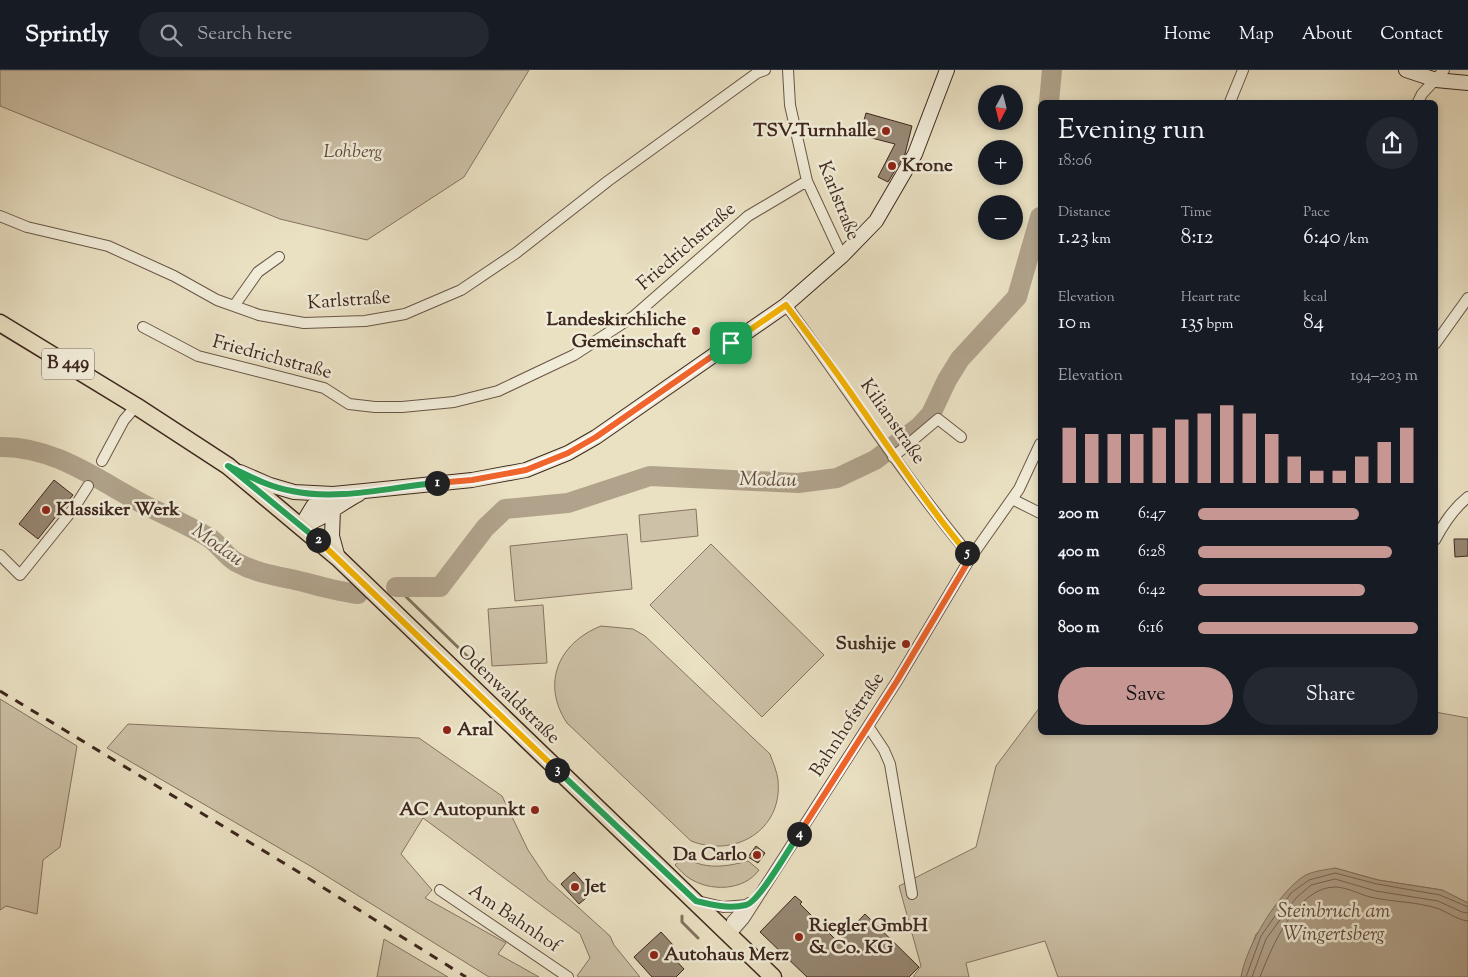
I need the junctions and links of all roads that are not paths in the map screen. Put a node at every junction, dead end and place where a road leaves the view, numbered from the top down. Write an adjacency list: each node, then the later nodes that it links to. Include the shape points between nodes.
1 (765, 70): 16 (street, Karlstraße, via 608,181 516,254 461,290 404,314 365,321 304,323 259,315)
2 (788, 70): 10 (street, Karlstraße, via 790,105)
3 (947, 70): 12 (main road, via 915,154 876,221)
4 (1243, 70): 8 (street)
5 (1406, 70): 6 (main road)
6 (1440, 75): 7 (main road); 9 (street)
7 (1468, 83)
8 (1231, 100)
9 (1419, 100)
10 (806, 181): 12 (street, Karlstraße); 18 (street, Friedrichstraße, via 748,216 634,316 574,355 498,392 454,402 402,407 349,404 324,388 198,356)
11 (0, 216): 16 (street, Karlstraße, via 27,227 108,246)
12 (842, 256): 15 (main road)
13 (279, 257): 16 (street, via 258,272)
14 (1468, 299): 19 (street)
15 (786, 305): 23 (street, Kilianstraße); 27 (main road, via 596,437 549,461 495,477)
16 (234, 306)
17 (0, 323): 20 (main road, B 449)
18 (143, 327)
19 (1438, 340)
20 (136, 406): 24 (street, via 124,420); 25 (main road, B 449)
21 (961, 437): 23 (street, via 938,419)
22 (1038, 448): 30 (street, Bahnhofstraße)
23 (893, 457): 36 (street, Kilianstraße)
24 (102, 461)
25 (228, 466): 28 (main road, via 282,489); 33 (main road, B 449)
26 (88, 486): 35 (street, via 20,575)
27 (364, 491): 28 (main road); 31 (main road)
28 (333, 494): 33 (main road, via 313,506)
29 (1468, 497): 34 (street, via 1458,504)
30 (1012, 500): 32 (street); 36 (street, Bahnhofstraße)
31 (333, 509): 33 (main road, via 320,520); 37 (main road, via 332,536)
32 (1038, 512)
33 (301, 526): 37 (main road, Odenwaldstraße / B 449)
34 (1438, 534)
35 (0, 555)
36 (971, 557): 38 (street, Bahnhofstraße)
37 (338, 558): 42 (main road, Odenwaldstraße / B 449)
38 (868, 726): 40 (street, Bahnhofstraße); 41 (street, via 890,764)
39 (440, 890): 45 (street, Am Bahnhof)
40 (759, 894): 43 (street, Bahnhofstraße); 44 (street, Bahnhofstraße)
41 (912, 894)
42 (696, 901): 43 (street, via 723,907); 44 (main road, Odenwaldstraße / B 449)
43 (747, 905): 44 (street, Bahnhofstraße, via 732,921)
44 (730, 935): 46 (main road, Odenwaldstraße / B 449)
45 (568, 977)
46 (773, 977)

